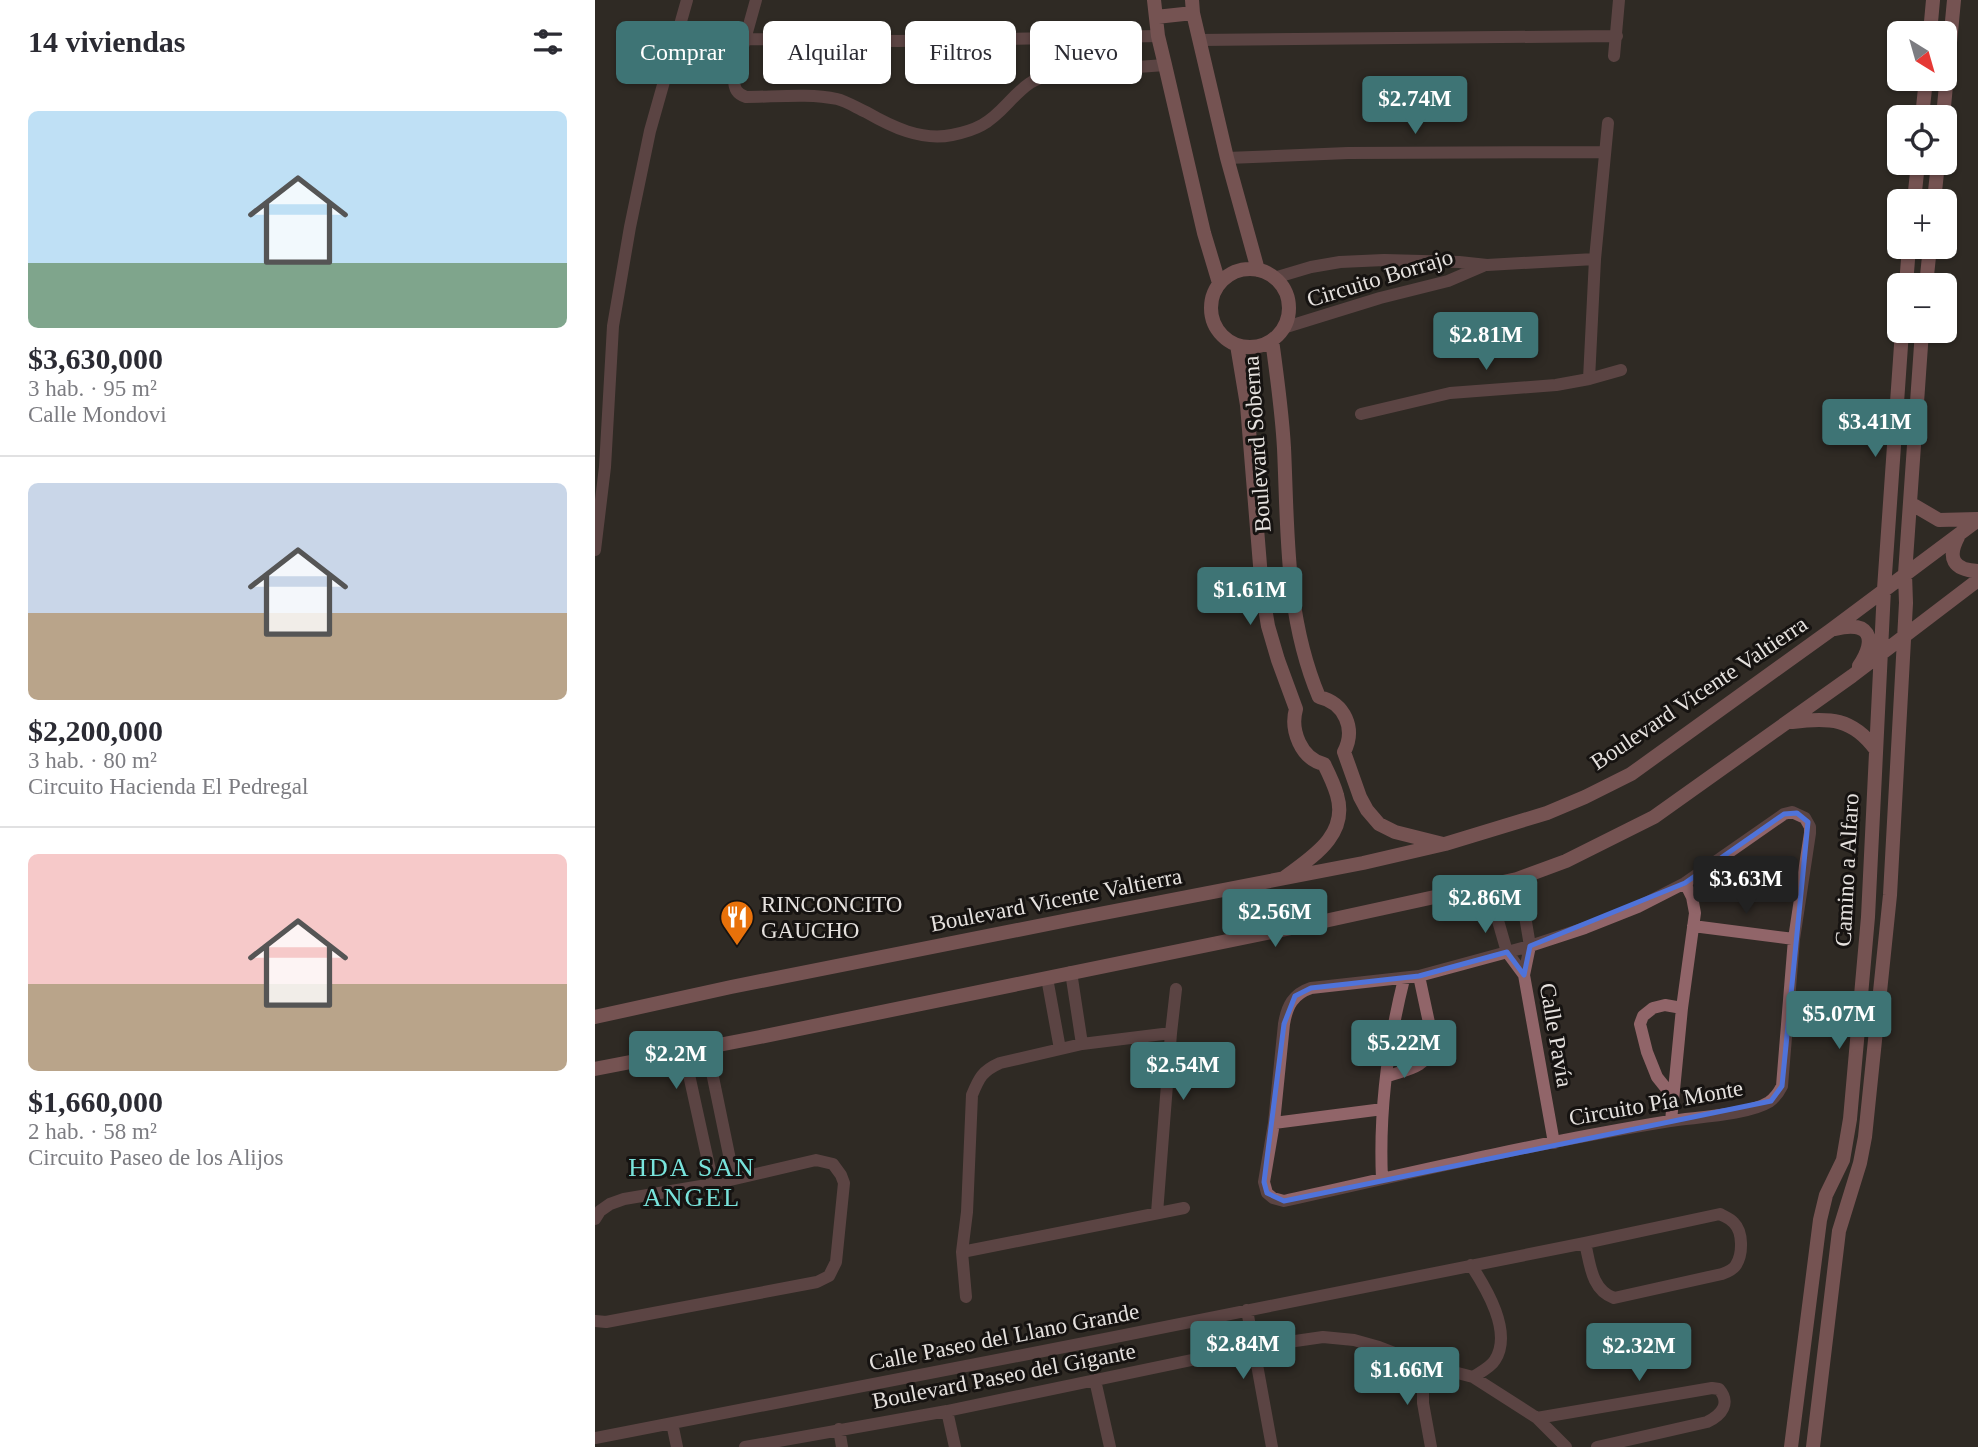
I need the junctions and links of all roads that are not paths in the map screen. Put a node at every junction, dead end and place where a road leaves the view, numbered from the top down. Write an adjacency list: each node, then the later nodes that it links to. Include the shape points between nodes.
1 (687, 0): 38 (street, via 650,131 613,326)
2 (756, 0): 10 (street)
3 (1154, 0): 8 (street)
4 (1619, 0): 12 (street)
5 (1933, 1): 6 (street); 9 (street)
6 (1954, 1): 18 (street)
7 (1193, 6): 8 (street); 14 (street)
8 (1156, 17): 11 (street)
9 (1931, 21)
10 (749, 27)
11 (1158, 36): 13 (street); 16 (street)
12 (1617, 36): 14 (street); 15 (street)
13 (749, 39)
14 (1199, 40): 21 (street)
15 (1614, 55)
16 (1164, 65): 17 (street, via 1039,78 993,118 949,136 913,134 839,99 741,96); 26 (street)
17 (734, 84)
18 (1944, 105)
19 (1608, 123): 20 (street)
20 (1605, 152): 21 (street); 22 (street)
21 (1227, 158): 24 (street)
22 (1595, 259): 23 (street, Circuito Borrajo); 33 (street)
23 (1487, 265): 25 (street, Circuito Borrajo, via 1340,262); 27 (street, Circuito Borrajo, via 1448,281)
24 (1258, 270): 25 (street); 26 (street, via 1237,272)
25 (1275, 278): 27 (street, via 1288,301)
26 (1219, 283): 31 (street, via 1213,295 1212,319 1217,330)
27 (1283, 328): 28 (street)
28 (1272, 340): 31 (street, via 1249,347); 47 (street, Boulevard Soberna, via 1284,446 1290,584 1309,674)
29 (1901, 343): 42 (street, Camino a Alfaro)
30 (1921, 343): 35 (street, Camino a Alfaro)
31 (1237, 345): 48 (street, Boulevard Soberna, via 1247,405 1264,602)
32 (1621, 370): 33 (street)
33 (1588, 379): 34 (street, via 1450,393)
34 (1360, 414)
35 (1910, 503): 36 (street, via 1939,520); 40 (street, Camino a Alfaro)
36 (1978, 520): 37 (street, Boulevard Vicente Valtierra)
37 (1958, 536): 39 (street, via 1952,549 1956,565); 40 (street, Boulevard Vicente Valtierra)
38 (595, 550)
39 (1978, 571)
40 (1905, 575): 42 (street, Boulevard Vicente Valtierra); 44 (street, Camino a Alfaro)
41 (1978, 580): 44 (street)
42 (1884, 589): 43 (street, Boulevard Vicente Valtierra); 45 (street, Camino a Alfaro)
43 (1831, 630): 46 (street, via 1858,627 1867,635 1868,653); 53 (street, Boulevard Vicente Valtierra, via 1631,774 1547,813)
44 (1904, 635): 45 (street); 59 (street, Camino a Alfaro)
45 (1881, 652): 46 (street); 50 (street, Camino a Alfaro)
46 (1852, 676): 49 (street)
47 (1319, 697): 48 (street); 51 (street, Boulevard Soberna, via 1336,704 1347,722 1349,734)
48 (1296, 709): 52 (street, Boulevard Soberna, via 1294,729 1299,742)
49 (1787, 722): 50 (street, via 1833,720 1866,736); 54 (street, via 1654,817 1566,861)
50 (1876, 750): 58 (street, Camino a Alfaro)
51 (1343, 752): 52 (street); 53 (street, Boulevard Soberna, via 1360,797 1379,824)
52 (1324, 764): 55 (street, Boulevard Soberna, via 1338,796 1337,826 1318,853)
53 (1445, 844): 55 (street, Boulevard Vicente Valtierra)
54 (1517, 879): 57 (street); 62 (street, Calle Pavía)
55 (1282, 880): 71 (street, Boulevard Vicente Valtierra)
56 (1685, 883): 60 (street, via 1694,905); 61 (street, Circuito Pía Monte, via 1784,814 1801,815 1810,827 1810,841); 62 (street, Circuito Pía Monte, via 1638,907)
57 (1488, 886): 63 (street, Calle Pavía); 64 (street)
58 (1868, 917): 59 (street); 114 (street, Camino a Alfaro, via 1850,1119 1843,1160 1820,1220)
59 (1888, 918): 115 (street, Camino a Alfaro, via 1865,1137 1835,1254)
60 (1693, 926): 61 (street); 70 (street)
61 (1794, 939): 81 (street, Circuito Pía Monte, via 1780,1091 1771,1101 1755,1107)
62 (1530, 947): 63 (street, Circuito Pía Monte); 65 (street, Calle Pavía)
63 (1507, 952): 65 (street, Calle Pavía); 66 (street, Circuito Pía Monte)
64 (1071, 972): 67 (street); 73 (street)
65 (1524, 975): 83 (street, Calle Pavía)
66 (1419, 976): 68 (street, Circuito Pía Monte); 78 (street, via 1434,1046 1421,1064)
67 (1047, 978): 74 (street); 75 (street)
68 (1404, 979): 78 (street); 82 (street, Circuito Pía Monte, via 1311,988 1295,996 1284,1024)
69 (1177, 989): 72 (street)
70 (1682, 1007): 79 (street); 79 (street, via 1653,1008 1640,1024 1657,1077)
71 (595, 1017)
72 (1171, 1033): 73 (street); 88 (street)
73 (1082, 1044): 75 (street)
74 (707, 1048): 76 (street); 84 (street)
75 (1061, 1049): 91 (street, via 1000,1063 979,1079 972,1095)
76 (684, 1052): 77 (street); 86 (street)
77 (595, 1069)
78 (1388, 1076): 80 (street)
79 (1673, 1097): 81 (street)
80 (1383, 1108): 82 (street); 85 (street)
81 (1671, 1121): 83 (street, Circuito Pía Monte)
82 (1274, 1123): 85 (street, Circuito Pía Monte, via 1264,1182 1273,1198 1284,1201)
83 (1554, 1143): 85 (street, Circuito Pía Monte)
84 (734, 1179): 86 (street); 95 (street, via 816,1160 833,1164 844,1183 836,1262 829,1276 817,1282)
85 (1382, 1179)
86 (713, 1184): 89 (street, via 624,1199 610,1204)
87 (1184, 1208): 88 (street)
88 (1157, 1213): 91 (street)
89 (595, 1219)
90 (1585, 1243): 90 (street, Calle Paseo del Llano Grande, via 1720,1214 1732,1220 1741,1240 1736,1265 1722,1274 1614,1298 1595,1280); 92 (street, Calle Paseo del Llano Grande)
91 (963, 1252): 93 (street)
92 (1471, 1265): 94 (street, Calle Paseo del Llano Grande); 98 (street, via 1491,1301 1501,1335 1495,1361)
93 (966, 1297)
94 (1247, 1310): 96 (street); 102 (street, Calle Paseo del Llano Grande)
95 (595, 1321)
96 (1254, 1347): 97 (street, Boulevard Paseo del Gigante, via 1337,1338 1379,1347); 99 (street, Boulevard Paseo del Gigante); 110 (street)
97 (1423, 1364): 98 (street, Boulevard Paseo del Gigante); 111 (street, via 1423,1403)
98 (1473, 1377): 101 (street, Boulevard Paseo del Gigante)
99 (1095, 1380): 100 (street, Boulevard Paseo del Gigante); 109 (street)
100 (947, 1411): 103 (street, Boulevard Paseo del Gigante); 108 (street)
101 (1537, 1418): 112 (street, Boulevard Paseo del Gigante); 113 (street, via 1712,1388 1725,1396 1721,1414 1707,1422)
102 (672, 1423): 104 (street, Calle Paseo del Llano Grande); 105 (street)
103 (839, 1429): 106 (street, Boulevard Paseo del Gigante); 107 (street)
104 (595, 1438)
105 (677, 1447)
106 (745, 1447)
107 (842, 1447)
108 (954, 1447)
109 (1110, 1447)
110 (1272, 1447)
111 (1431, 1447)
112 (1566, 1447)
113 (1597, 1447)
114 (1791, 1447)
115 (1813, 1447)

